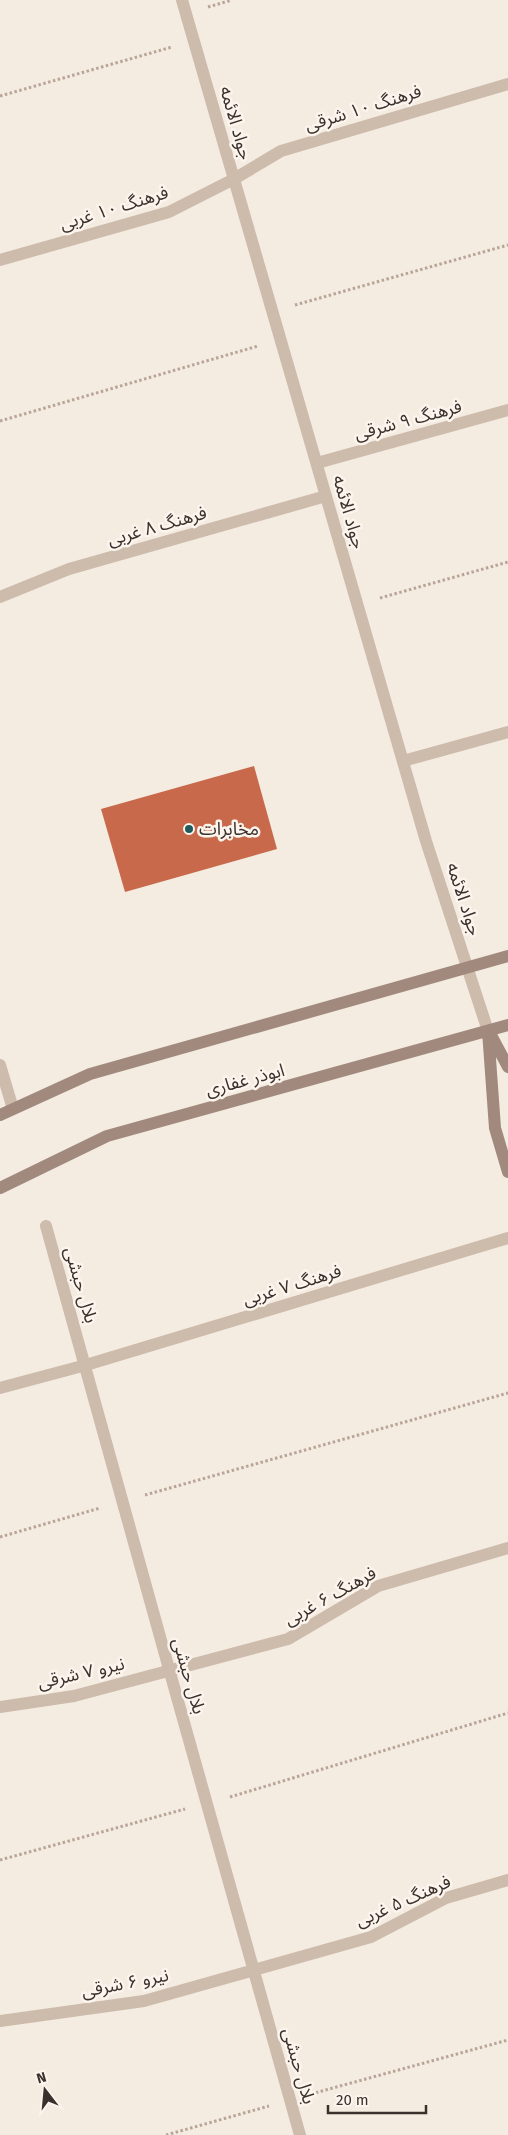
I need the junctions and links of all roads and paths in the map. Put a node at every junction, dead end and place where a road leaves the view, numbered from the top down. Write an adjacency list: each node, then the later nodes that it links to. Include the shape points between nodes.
1 (182, 0): 2 (street, جواد الائمه)
2 (194, 40): 4 (path); 5 (street, جواد الائمه)
3 (508, 84): 5 (street, فرهنگ ۱۰ شرقی, via 281,151)
4 (0, 96)
5 (234, 179): 7 (street, فرهنگ ۱۰ غربی, via 169,212); 8 (street, جواد الائمه)
6 (508, 245): 8 (path)
7 (0, 260)
8 (273, 312): 9 (street, جواد الائمه)
9 (281, 339): 11 (path); 12 (street, جواد الائمه)
10 (508, 410): 12 (street, فرهنگ ۹ شرقی)
11 (0, 421)
12 (317, 463): 13 (street, جواد الائمه)
13 (326, 496): 15 (street, فرهنگ ۸ غربی, via 69,569); 16 (street, جواد الائمه)
14 (508, 562): 16 (path)
15 (0, 597)
16 (358, 605): 18 (street, جواد الائمه)
17 (508, 732): 18 (street)
18 (403, 761): 20 (street, جواد الائمه)
19 (508, 956): 20 (street)
20 (467, 967): 22 (street, جواد الائمه); 25 (street, via 90,1074)
21 (508, 1025): 22 (street, ابوذر غفاری)
22 (488, 1031): 24 (street, جواد الائمه); 27 (street, جواد الائمه, via 495,1128); 28 (street, ابوذر غفاری, via 107,1136)
23 (0, 1065): 25 (street)
24 (508, 1067)
25 (13, 1109): 26 (street)
26 (0, 1115)
27 (508, 1172)
28 (0, 1188)
29 (46, 1226): 31 (street, بلال حبشی)
30 (508, 1238): 31 (street, فرهنگ ۷ غربی)
31 (86, 1365): 32 (street, فرهنگ ۷ غربی); 34 (street, بلال حبشی)
32 (0, 1388)
33 (508, 1393): 34 (path)
34 (123, 1501): 35 (path); 37 (street, بلال حبشی)
35 (0, 1537)
36 (508, 1548): 37 (street, فرهنگ ۶ غربی, via 378,1586 288,1639)
37 (168, 1669): 38 (street, نیرو ۷ شرقی, via 74,1696); 40 (street, بلال حبشی)
38 (0, 1707)
39 (508, 1713): 40 (path)
40 (206, 1804): 41 (path); 43 (street, بلال حبشی)
41 (0, 1860)
42 (508, 1880): 43 (street, فرهنگ ۵ غربی, via 446,1898 371,1937)
43 (254, 1969): 44 (street, نیرو ۶ شرقی, via 144,2001); 46 (street, بلال حبشی)
44 (0, 2020)
45 (508, 2040): 46 (path)
46 (290, 2099): 47 (path); 48 (street, بلال حبشی)
47 (166, 2135)
48 (300, 2135)

